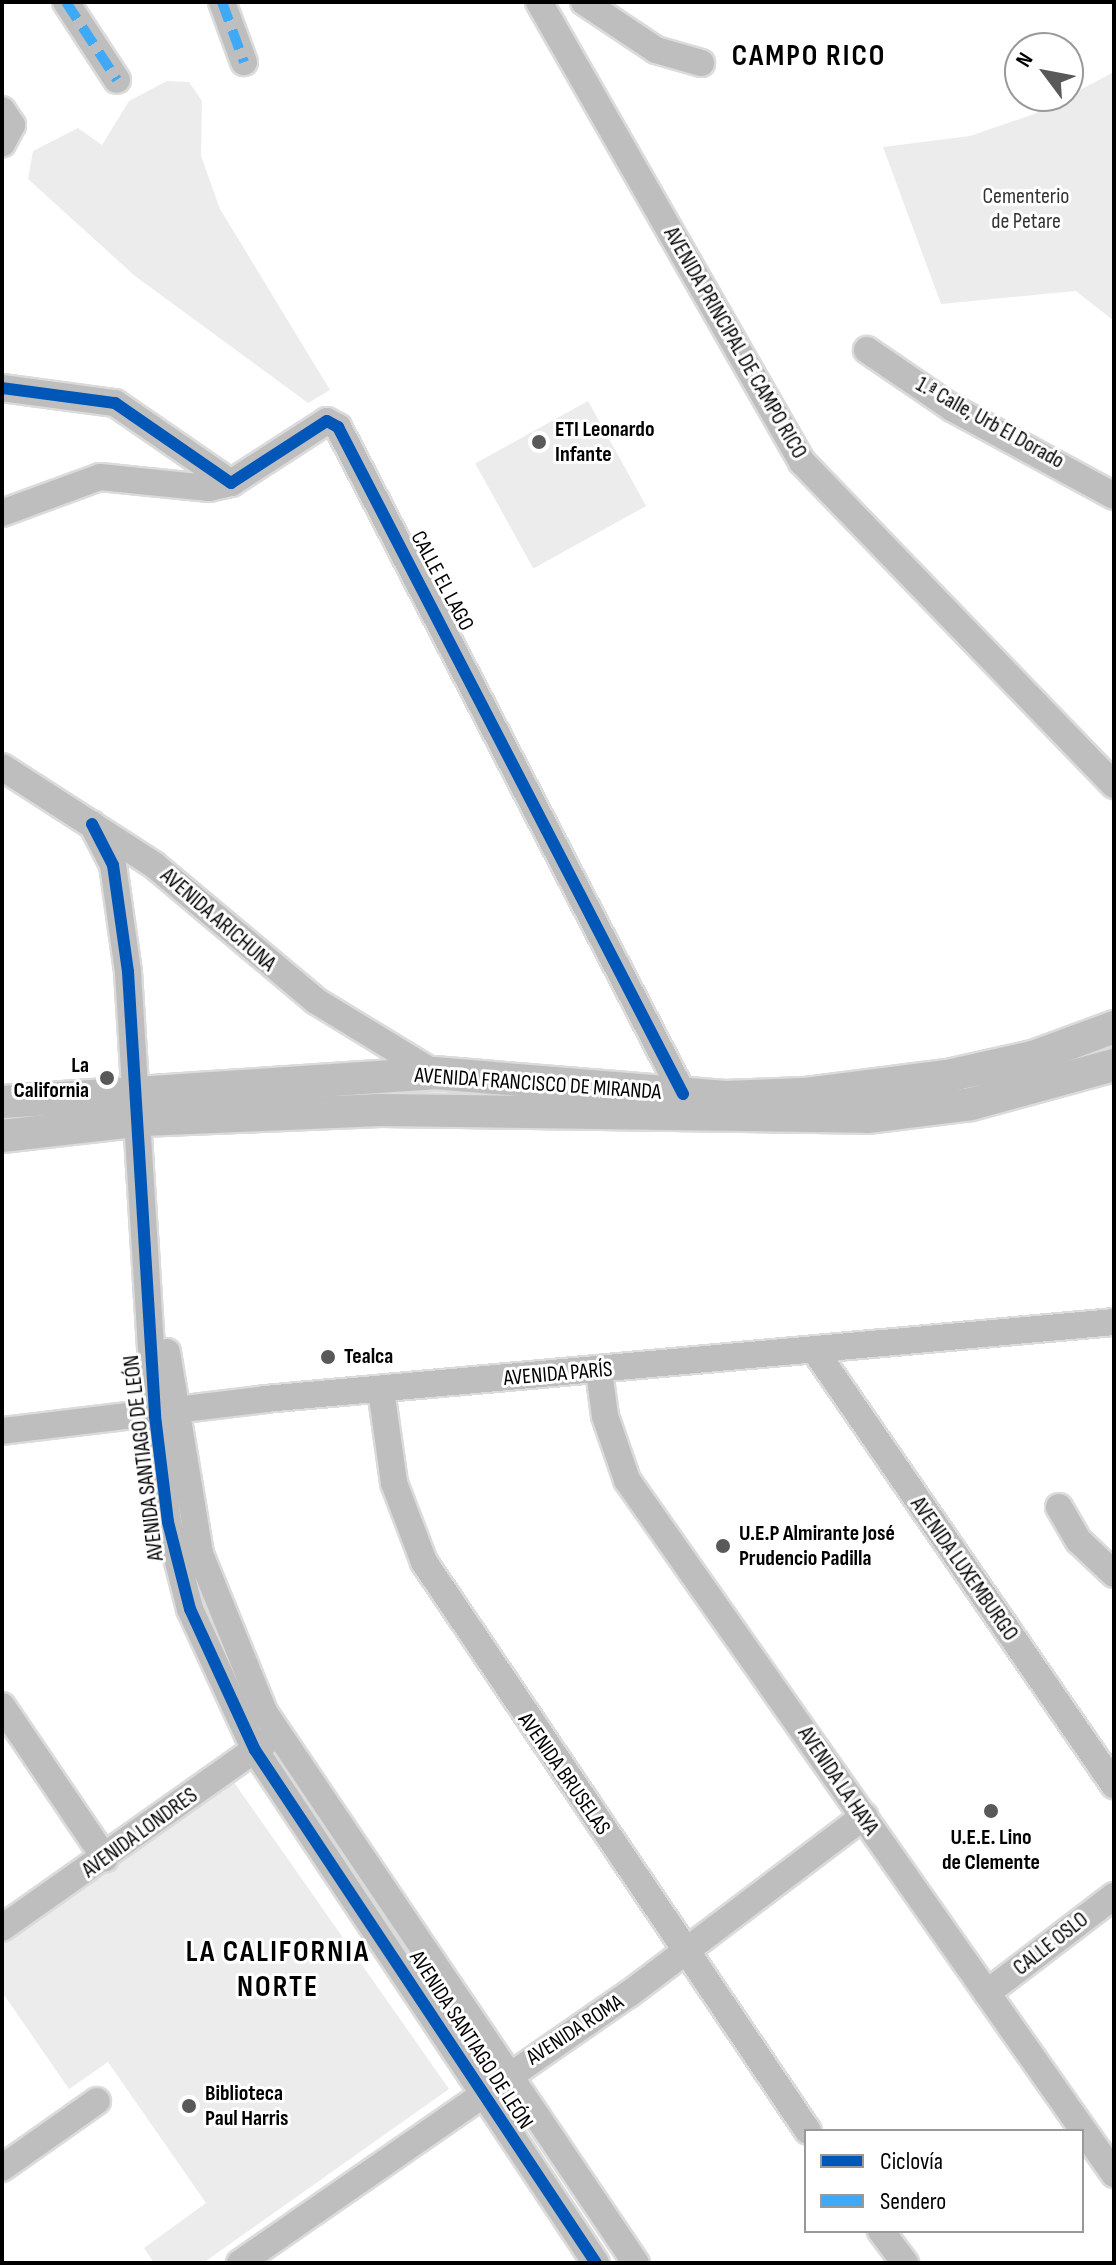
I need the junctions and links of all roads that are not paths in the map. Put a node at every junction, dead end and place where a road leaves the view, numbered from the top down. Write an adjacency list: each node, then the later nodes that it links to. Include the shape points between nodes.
1 (66, 2): 7 (street)
2 (222, 2): 5 (street)
3 (539, 2): 16 (street, AVENIDA PRINCIPAL DE CAMPO RICO, via 802,462)
4 (584, 2): 6 (street, via 642,43)
5 (244, 62)
6 (701, 63)
7 (117, 80)
8 (2, 110): 9 (street, via 12,125)
9 (2, 144)
10 (867, 350): 13 (street, 1.ª Calle, Urb El Dorado, via 952,408)
11 (2, 388): 12 (street, via 115,403)
12 (231, 483): 14 (street, via 209,488 100,477); 21 (street, CALLE EL LAGO, via 327,421 338,427)
13 (1114, 496)
14 (2, 513)
15 (2, 767): 17 (street, AVENIDA ARICHUNA)
16 (1114, 785)
17 (92, 824): 20 (street, AVENIDA ARICHUNA, via 154,865 316,1001); 23 (street, AVENIDA SANTIAGO DE LEÓN, via 113,865)
18 (1114, 1027): 21 (main road, AVENIDA FRANCISCO DE MIRANDA, via 1033,1057 947,1076 804,1094)
19 (1114, 1065): 23 (main road, AVENIDA FRANCISCO DE MIRANDA, via 959,1106 867,1117 722,1121)
20 (434, 1073): 21 (main road, AVENIDA FRANCISCO DE MIRANDA); 23 (main road, AVENIDA FRANCISCO DE MIRANDA)
21 (683, 1094)
22 (2, 1102): 23 (main road, AVENIDA FRANCISCO DE MIRANDA)
23 (141, 1105): 24 (main road, AVENIDA FRANCISCO DE MIRANDA); 29 (street, AVENIDA SANTIAGO DE LEÓN)
24 (2, 1136)
25 (1114, 1322): 26 (street, AVENIDA PARÍS)
26 (816, 1352): 27 (street, AVENIDA PARÍS); 35 (street, AVENIDA LUXEMBURGO)
27 (599, 1371): 28 (street, AVENIDA PARÍS); 36 (street, AVENIDA LA HAYA, via 627,1480)
28 (381, 1390): 29 (street, AVENIDA PARÍS); 40 (street, AVENIDA BRUSELAS, via 394,1483 424,1562)
29 (166, 1415): 30 (street, AVENIDA PARÍS); 34 (street, AVENIDA SANTIAGO DE LEÓN, via 207,1577)
30 (2, 1431)
31 (1059, 1507): 32 (street, via 1079,1541)
32 (1114, 1574)
33 (2, 1706): 37 (street)
34 (266, 1742): 37 (street, AVENIDA LONDRES); 42 (street, AVENIDA SANTIAGO DE LEÓN); 43 (street, AVENIDA SANTIAGO DE LEÓN)
35 (1114, 1785)
36 (864, 1816): 40 (street, AVENIDA ROMA); 41 (street, AVENIDA LA HAYA)
37 (105, 1858): 39 (street, AVENIDA LONDRES)
38 (1114, 1896): 41 (street, CALLE OSLO)
39 (2, 1928)
40 (687, 1950): 42 (street, AVENIDA ROMA); 45 (street, AVENIDA BRUSELAS)
41 (987, 1993): 46 (street, AVENIDA LA HAYA)
42 (508, 2074): 43 (street, AVENIDA ROMA); 53 (street, AVENIDA SANTIAGO DE LEÓN)
43 (481, 2093): 51 (street, AVENIDA ROMA); 52 (street, AVENIDA SANTIAGO DE LEÓN)
44 (97, 2101): 48 (street)
45 (807, 2129)
46 (1082, 2129)
47 (1084, 2131): 49 (street, AVENIDA LA HAYA)
48 (2, 2168)
49 (1114, 2174)
50 (882, 2233): 54 (street)
51 (240, 2263)
52 (596, 2263)
53 (636, 2263)
54 (905, 2263)

